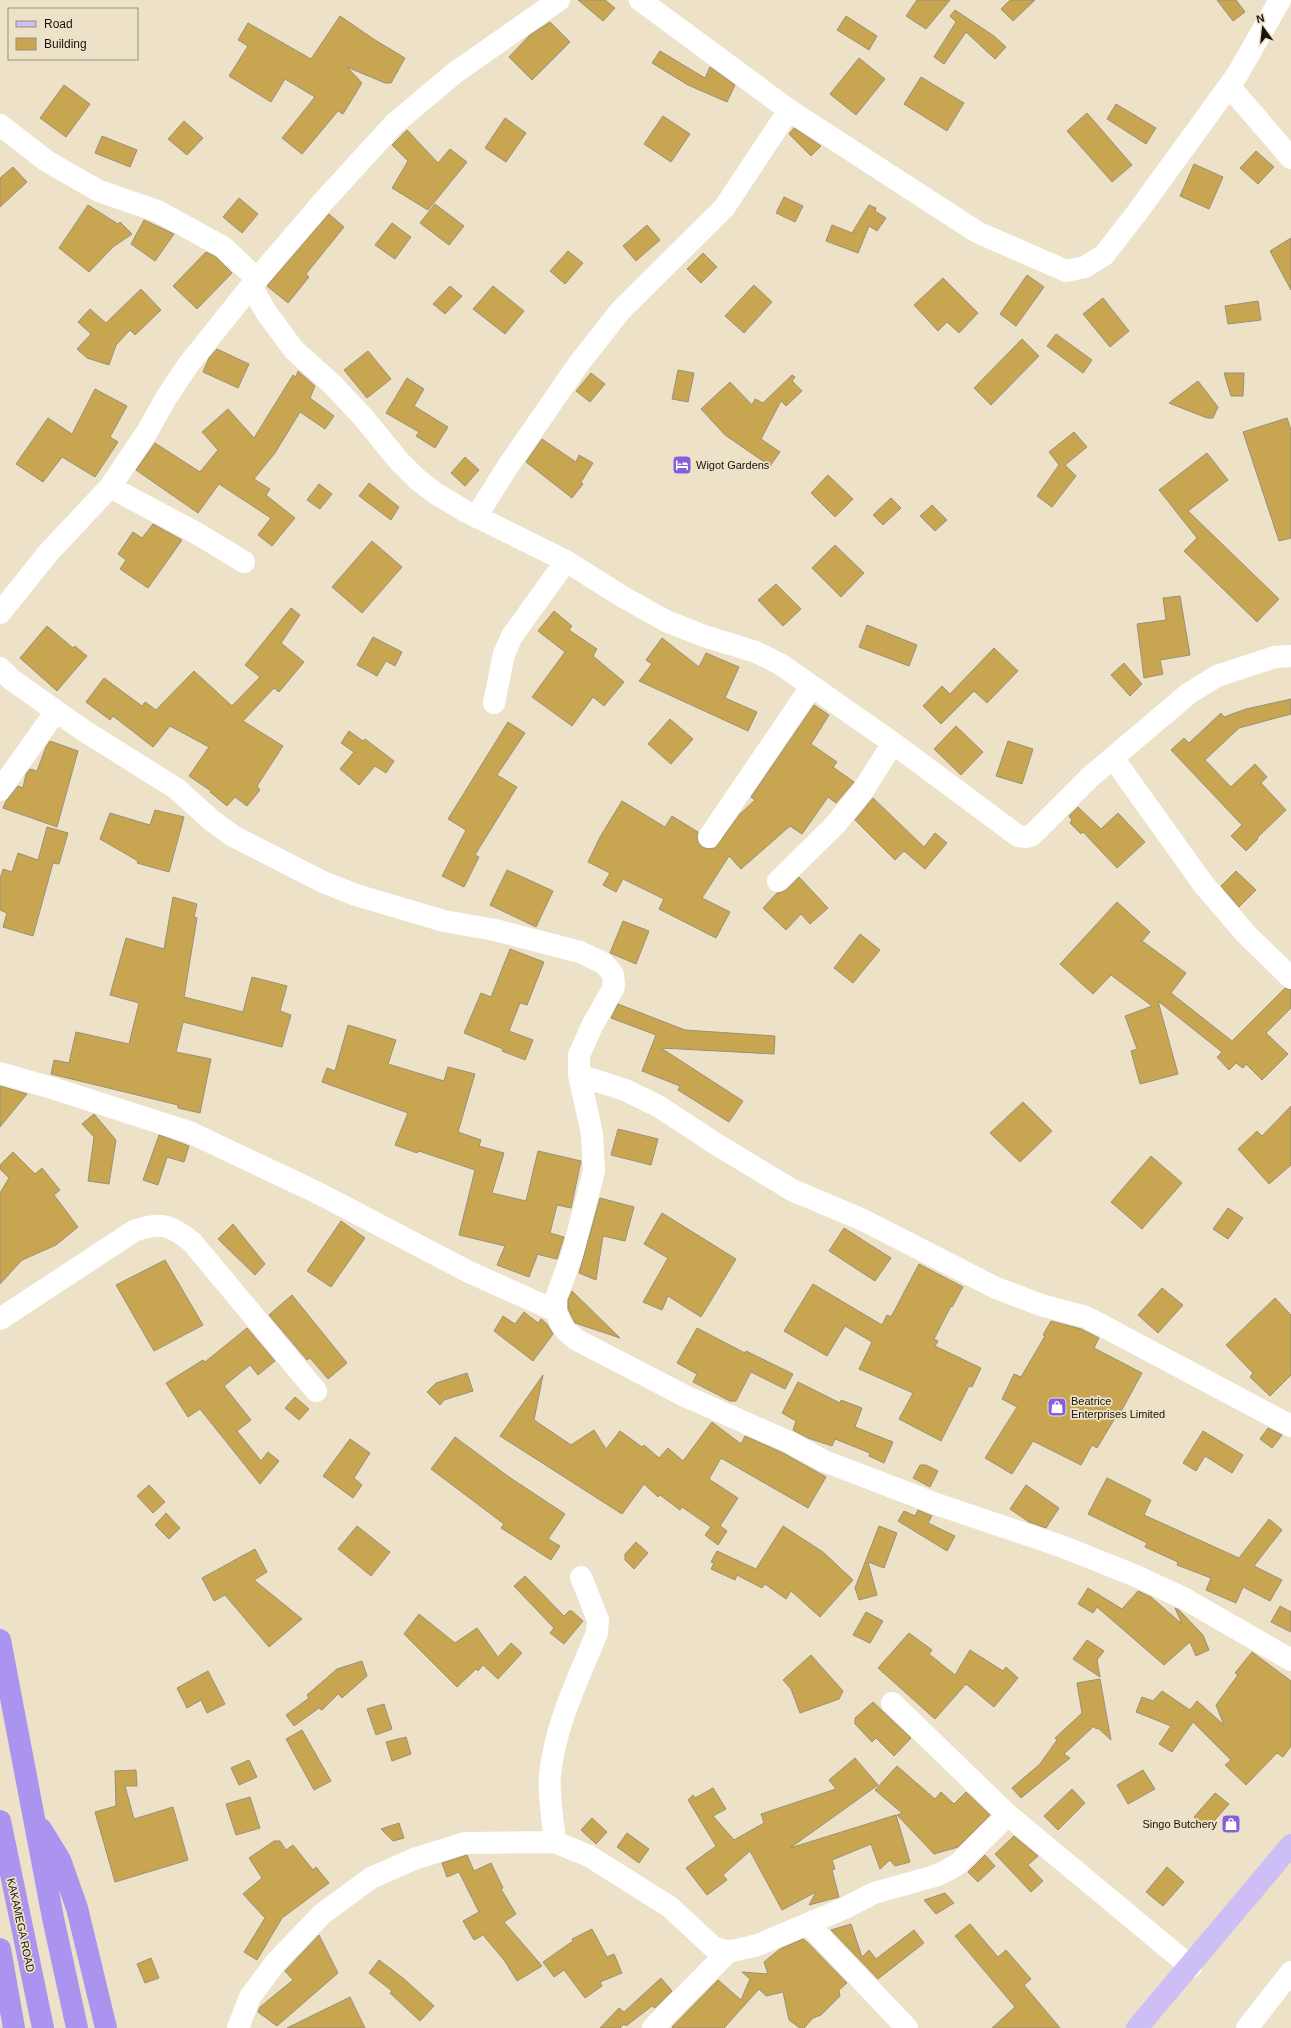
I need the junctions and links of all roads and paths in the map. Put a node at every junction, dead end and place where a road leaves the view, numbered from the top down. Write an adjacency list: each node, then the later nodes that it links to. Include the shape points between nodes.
1 (559, 0): 8 (street, via 456,72 395,123)
2 (640, 0): 5 (street)
3 (1280, 0): 4 (street)
4 (1229, 86): 5 (street, via 1104,255 1085,267 1066,271 977,232); 7 (street)
5 (789, 110): 10 (street, via 724,208 621,310 580,362)
6 (0, 125): 8 (street, via 48,162 99,191 157,211 223,247)
7 (1291, 158)
8 (254, 282): 9 (street, via 188,365); 10 (street, via 266,312 294,350 332,384 417,479 435,493)
9 (110, 487): 12 (street); 13 (street, via 49,552)
10 (476, 517): 11 (street)
11 (566, 561): 16 (street, via 666,621 756,652 780,664); 17 (street, via 512,636 504,654)
12 (244, 562)
13 (0, 614)
14 (1291, 656): 20 (street, via 1275,656 1217,676 1188,694)
15 (0, 668): 18 (street, via 12,680)
16 (811, 687): 19 (street); 22 (street)
17 (494, 703)
18 (56, 711): 21 (street); 26 (street, via 177,789 233,836 323,882 356,895 444,921 495,930 580,952 604,963 613,975 614,987 579,1055)
19 (893, 743): 20 (street, via 1022,837 1032,835 1090,777); 23 (street, via 864,790 835,825)
20 (1113, 758): 24 (street, via 1204,885 1246,934)
21 (0, 790)
22 (709, 837)
23 (778, 881)
24 (1291, 978)
25 (0, 1073): 27 (street, via 189,1132 318,1193 469,1272)
26 (579, 1075): 27 (street, via 592,1134 594,1171 572,1255 556,1298); 30 (street, via 625,1090 658,1106 792,1190 863,1220 996,1288 1041,1305 1086,1317)
27 (556, 1311): 33 (street, via 566,1331 577,1340 685,1396 788,1442 824,1462 939,1506 1061,1546 1136,1576 1185,1599)
28 (0, 1319): 29 (street, via 134,1231 149,1225 168,1226 192,1242)
29 (316, 1391)
30 (1291, 1426)
31 (581, 1577): 38 (street, via 598,1620 597,1633 561,1722 554,1750 550,1776)
32 (0, 1640): 36 (highway)
33 (1291, 1660)
34 (892, 1703): 35 (street)
35 (1008, 1815): 40 (street, via 958,1864 948,1870 874,1893); 43 (street)
36 (34, 1818): 47 (highway); 48 (highway, via 60,1860 77,1908)
37 (1, 1830): 46 (highway, KAKAMEGA ROAD)
38 (555, 1842): 42 (street, via 589,1856 670,1907 713,1947); 49 (street, via 465,1843 414,1859 371,1878 322,1914 276,1962 250,1997)
39 (1291, 1845): 43 (main road)
40 (808, 1924): 42 (street, via 758,1945); 51 (street)
41 (0, 1949): 45 (highway)
42 (728, 1952): 50 (street)
43 (1191, 1967): 52 (main road)
44 (1291, 1972): 53 (street)
45 (14, 2028)
46 (43, 2028)
47 (77, 2028)
48 (106, 2028)
49 (238, 2028)
50 (653, 2028)
51 (906, 2028)
52 (1137, 2028)
53 (1247, 2028)

